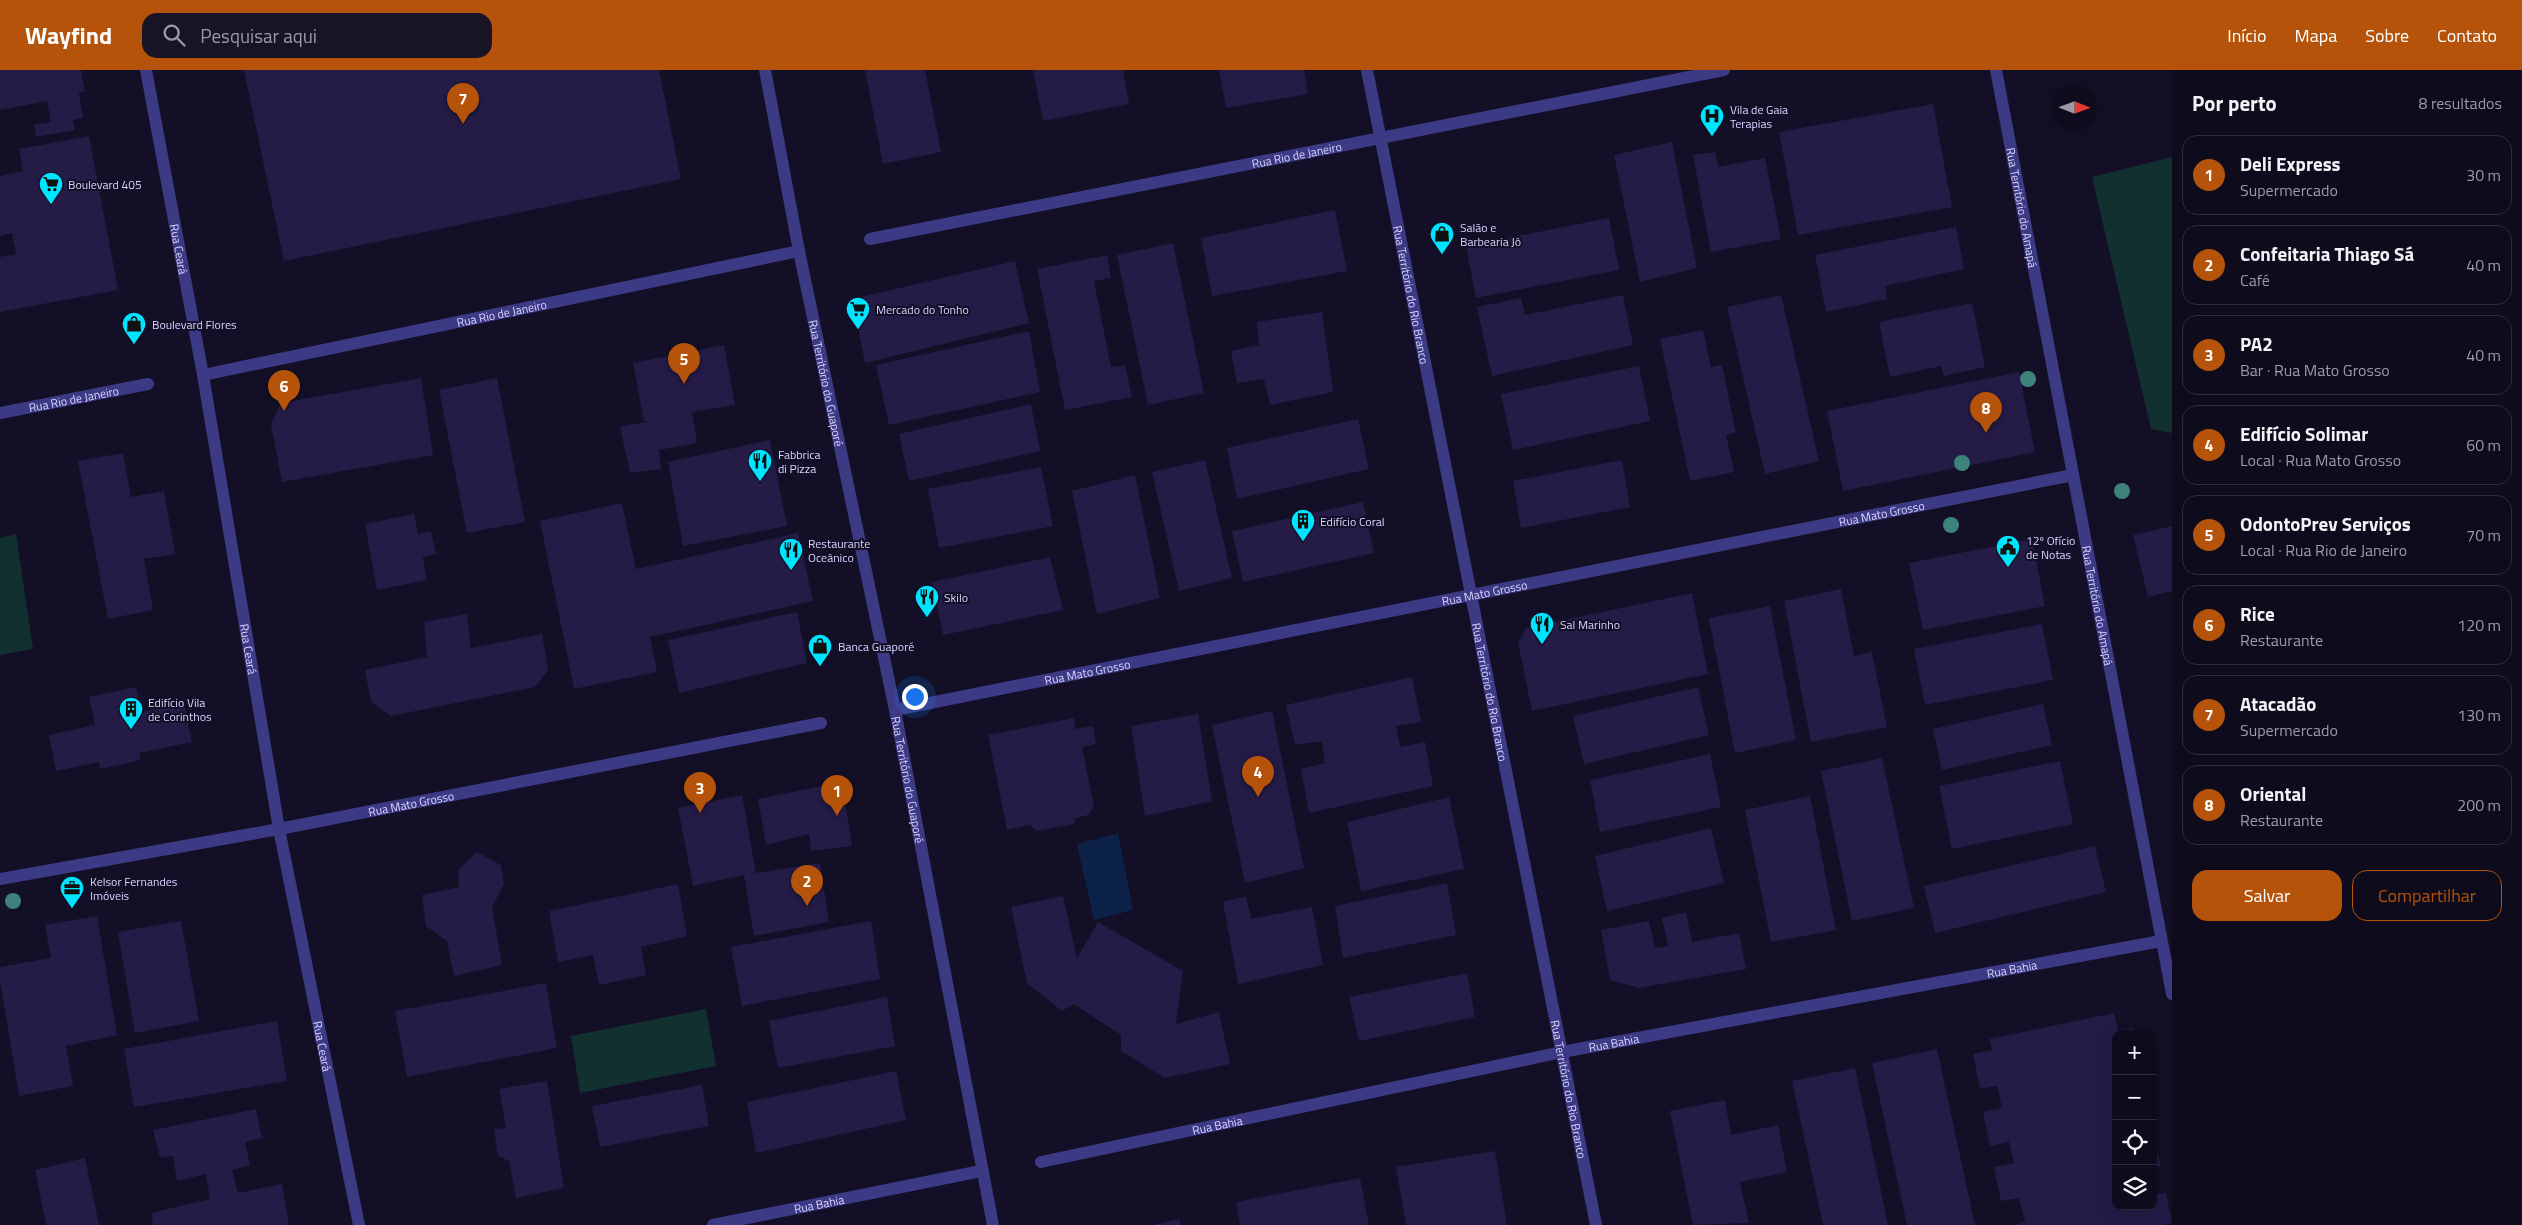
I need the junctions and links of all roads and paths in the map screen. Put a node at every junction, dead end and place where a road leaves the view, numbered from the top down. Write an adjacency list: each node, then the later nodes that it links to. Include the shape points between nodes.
1 (146, 70): 9 (street, Rua Ceará)
2 (765, 70): 8 (street, Rua Território do Guaporé)
3 (1367, 70): 6 (street, Rua Território do Rio Branco)
4 (1724, 70): 6 (street, Rua Rio de Janeiro)
5 (1996, 70): 12 (street, Rua Território do Amapá)
6 (1379, 138): 7 (street, Rua Rio de Janeiro); 13 (street, Rua Território do Rio Branco)
7 (870, 239)
8 (799, 252): 9 (street, Rua Rio de Janeiro); 14 (street, Rua Território do Guaporé)
9 (203, 375): 16 (street, Rua Ceará)
10 (148, 384): 11 (street, Rua Rio de Janeiro)
11 (0, 413)
12 (2073, 475): 13 (street, Rua Mato Grosso); 18 (street, Rua Território do Amapá)
13 (1471, 597): 14 (street, Rua Mato Grosso); 20 (street, Rua Território do Rio Branco)
14 (895, 710): 22 (street, Rua Território do Guaporé)
15 (820, 723): 16 (street, Rua Mato Grosso)
16 (279, 829): 17 (street, Rua Mato Grosso); 23 (street, Rua Ceará)
17 (0, 879)
18 (2161, 941): 19 (street, Rua Território do Amapá); 20 (street, Rua Bahia)
19 (2172, 994)
20 (1562, 1052): 21 (street, Rua Bahia); 26 (street, Rua Território do Rio Branco)
21 (1040, 1162)
22 (981, 1171): 24 (street, Rua Bahia); 25 (street, Rua Território do Guaporé)
23 (359, 1225)
24 (713, 1225)
25 (993, 1225)
26 (1596, 1225)

